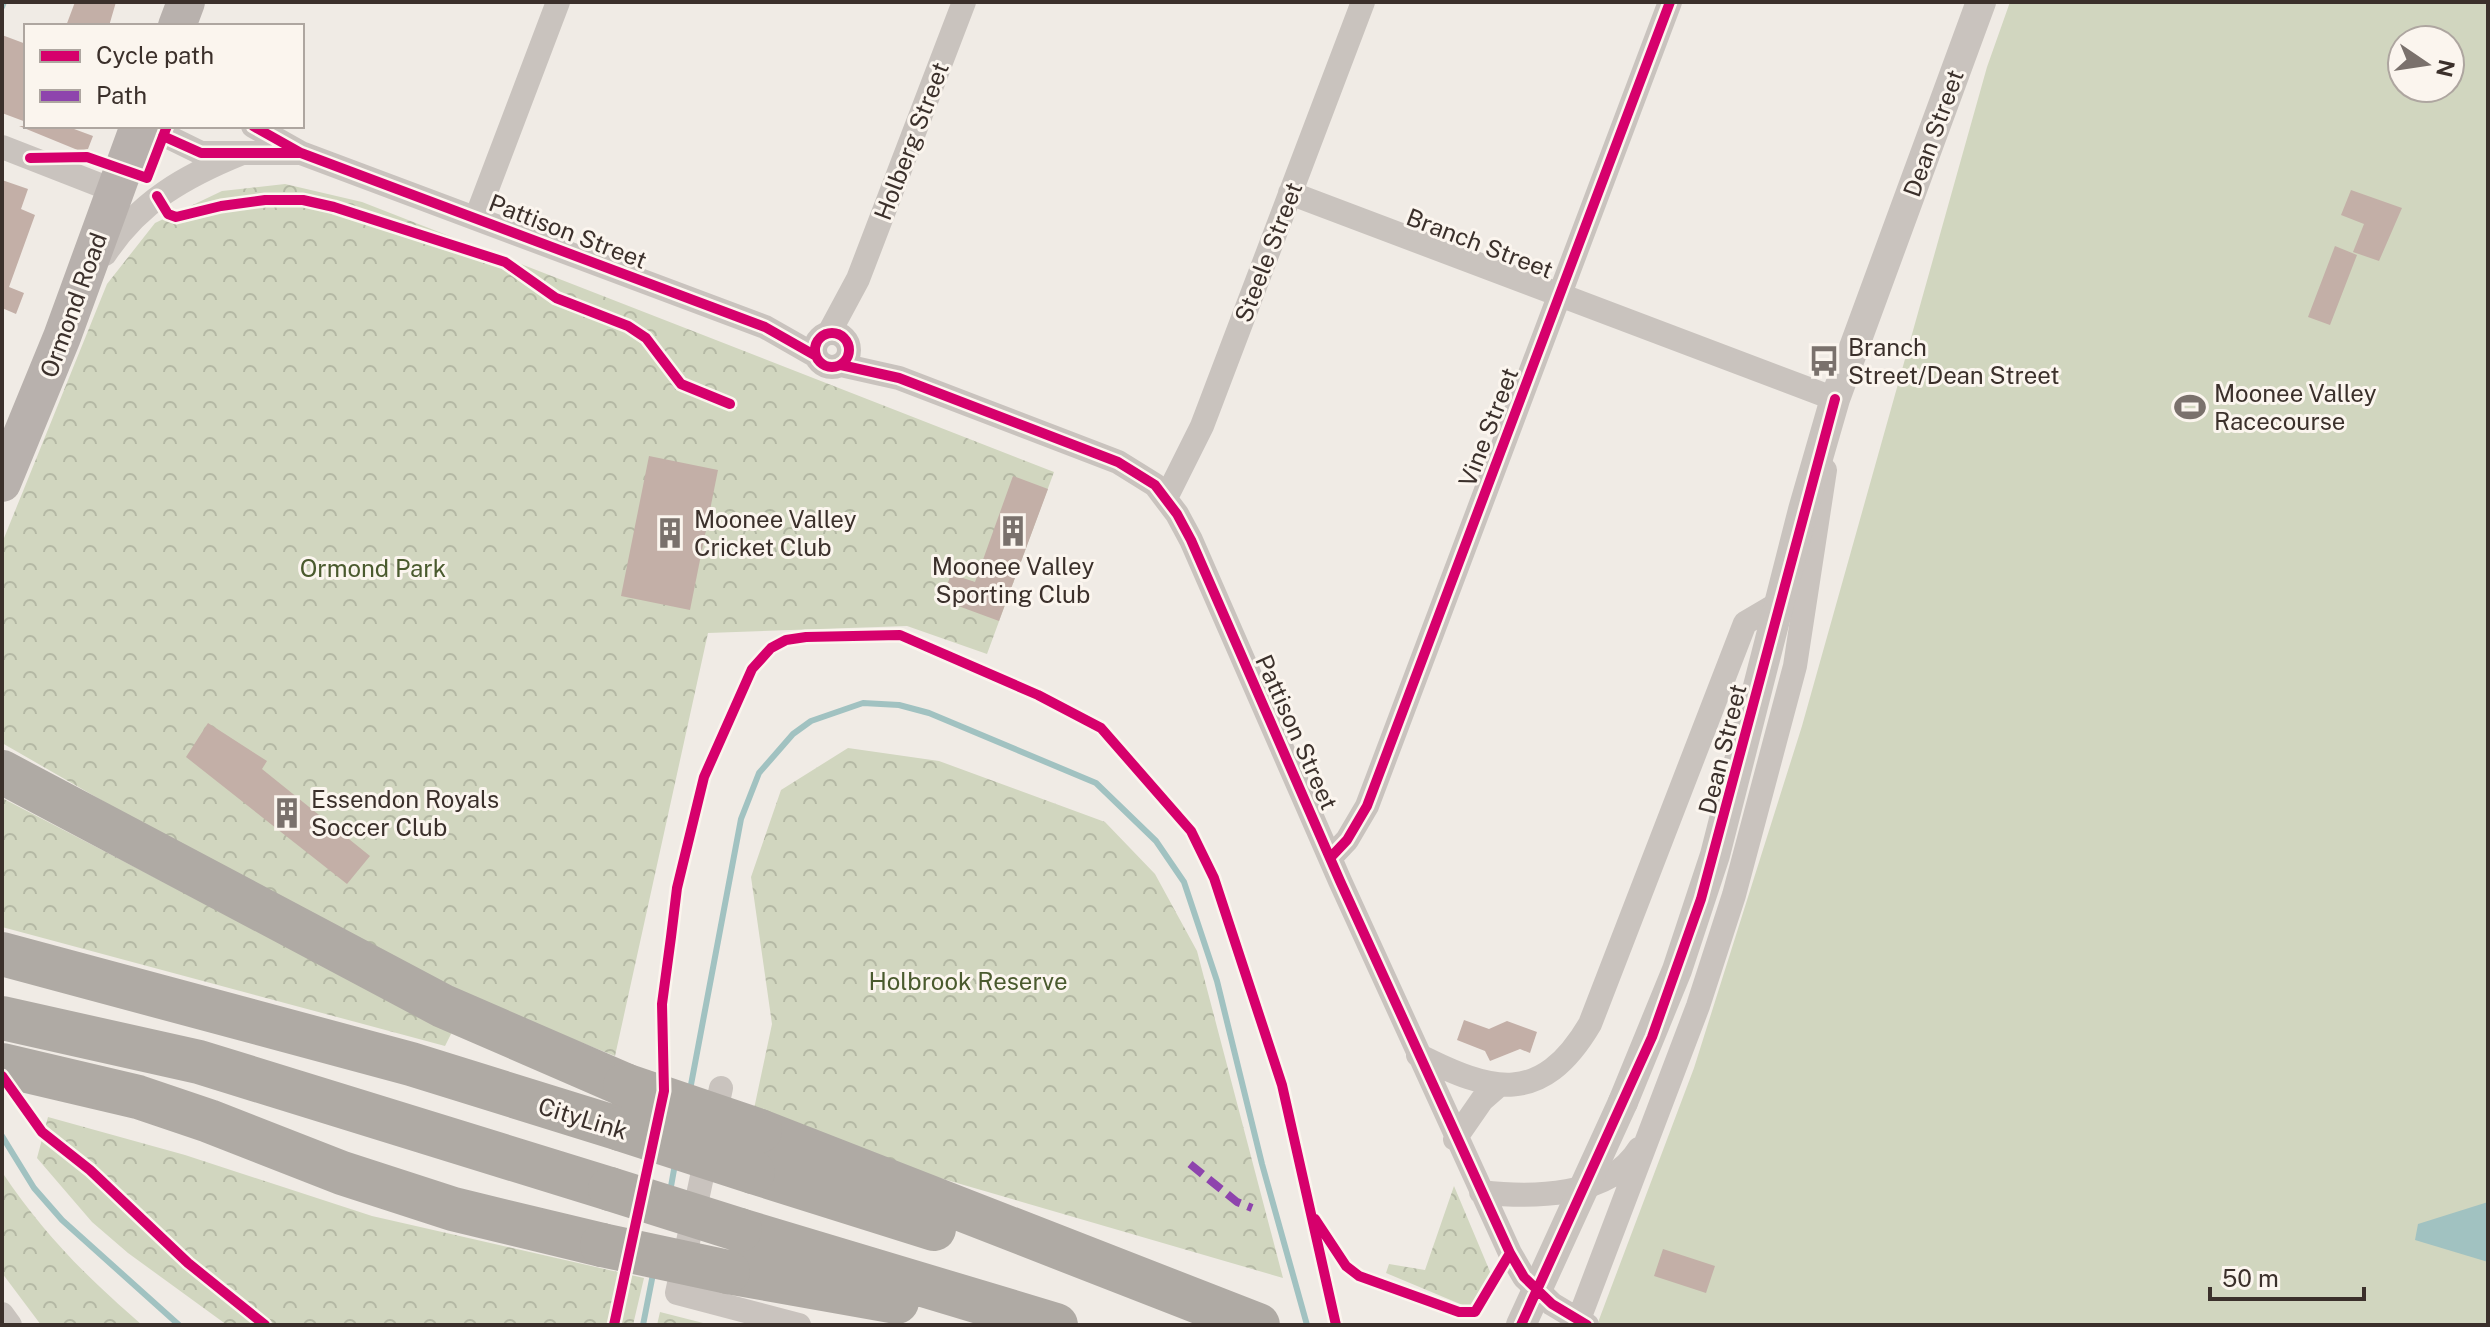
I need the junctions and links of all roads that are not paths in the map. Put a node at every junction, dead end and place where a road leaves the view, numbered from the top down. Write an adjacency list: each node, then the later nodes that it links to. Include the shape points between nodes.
1 (162, 2): 8 (main road)
2 (186, 2): 9 (main road)
3 (558, 2): 19 (street)
4 (964, 2): 22 (street, Holberg Street)
5 (1363, 2): 18 (street, Steele Street)
6 (1670, 2): 20 (street, Vine Street)
7 (1981, 2): 23 (street, Dean Street)
8 (154, 24)
9 (178, 24)
10 (116, 128): 17 (main road, Ormond Road)
11 (138, 128): 17 (main road, Ormond Road)
12 (150, 128): 15 (street, Pattison Street, via 195,151)
13 (257, 128): 16 (street, Pattison Street)
14 (2, 147): 17 (street)
15 (242, 153): 16 (street, Pattison Street); 21 (street, Pattison Street, via 192,174 123,227)
16 (301, 153): 19 (street, Pattison Street)
17 (104, 187): 21 (main road, Ormond Road); 24 (main road, Ormond Road)
18 (1290, 193): 20 (street, Branch Street); 26 (street, Steele Street, via 1202,426)
19 (476, 218): 22 (street, Pattison Street, via 765,327)
20 (1559, 295): 23 (street, Branch Street); 29 (street, Vine Street, via 1367,806)
21 (71, 311): 25 (main road, Ormond Road)
22 (834, 346): 26 (street, Pattison Street, via 899,378 1118,462)
23 (1835, 399): 27 (street, Dean Street); 36 (street, Dean Street, via 1805,617 1785,704 1721,941)
24 (2, 420)
25 (2, 483)
26 (1166, 498): 29 (street, Pattison Street, via 1191,540)
27 (1779, 603): 34 (street, Dean Street, via 1745,623 1590,1024 1555,1067 1517,1084); 47 (street, Dean Street, bridge, via 1715,855 1677,970)
28 (2, 772): 38 (highway, bridge, via 443,1006 625,1085)
29 (1330, 858): 32 (street, Pattison Street)
30 (2, 954): 38 (highway, CityLink, bridge, via 411,1064 620,1129)
31 (2, 1018): 45 (highway, bridge, via 199,1062)
32 (1418, 1055): 34 (street, Dean Street, via 1462,1078); 37 (street, Pattison Street)
33 (7, 1066): 44 (highway, bridge, via 138,1097 439,1204 728,1272)
34 (1498, 1086): 37 (street)
35 (721, 1088): 43 (street, via 677,1293)
36 (1650, 1130): 39 (street, Dean Street, via 1633,1158 1593,1183 1525,1196); 41 (street, Dean Street)
37 (1455, 1139): 39 (street, Pattison Street)
38 (757, 1151): 46 (highway, CityLink)
39 (1481, 1192): 41 (street, Pattison Street, via 1524,1277 1552,1304)
40 (2, 1314): 42 (street)
41 (1583, 1322)
42 (10, 1325)
43 (799, 1325)
44 (1029, 1325)
45 (1056, 1325)
46 (1255, 1325)
47 (1521, 1325)

